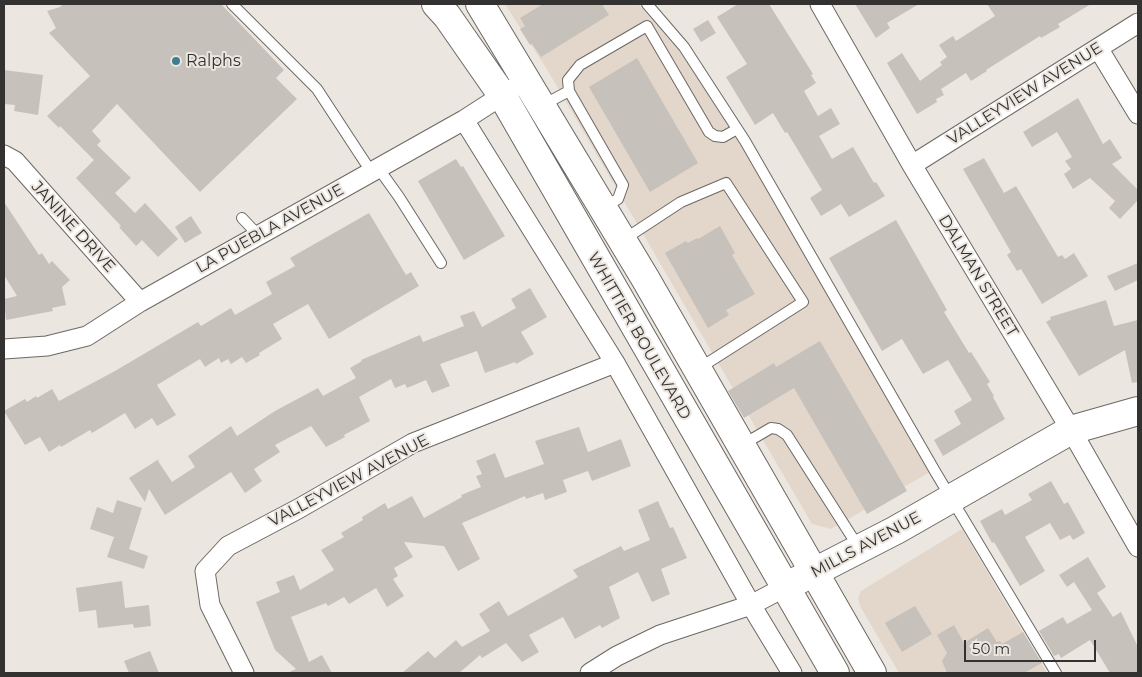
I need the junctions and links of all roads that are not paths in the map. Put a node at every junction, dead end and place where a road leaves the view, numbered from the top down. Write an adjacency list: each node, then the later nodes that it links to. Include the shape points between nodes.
1 (232, 4): 19 (lane, via 317,89)
2 (436, 4): 12 (main road, WHITTIER BOULEVARD)
3 (647, 4): 6 (lane)
4 (820, 4): 18 (street, DALMAN STREET)
5 (485, 8): 10 (main road, WHITTIER BOULEVARD)
6 (659, 18): 8 (lane); 16 (lane, via 684,47)
7 (1138, 23): 9 (street, VALLEYVIEW AVENUE)
8 (647, 26): 11 (lane, via 580,65 568,80); 16 (lane, via 709,132 724,137)
9 (1098, 48): 14 (street); 18 (street, VALLEYVIEW AVENUE)
10 (526, 79): 12 (street, LA PUEBLA AVENUE); 13 (main road, WHITTIER BOULEVARD)
11 (568, 91): 13 (lane); 20 (lane, via 624,185 618,199)
12 (502, 95): 15 (street, LA PUEBLA AVENUE); 36 (main road, WHITTIER BOULEVARD)
13 (542, 106): 20 (main road, WHITTIER BOULEVARD)
14 (1138, 114)
15 (464, 120): 19 (street, LA PUEBLA AVENUE); 27 (street)
16 (737, 129): 32 (lane)
17 (4, 155): 25 (street, JANINE DRIVE, via 15,161)
18 (912, 165): 30 (street, DALMAN STREET)
19 (375, 171): 22 (street, LA PUEBLA AVENUE); 24 (lane, via 399,197)
20 (603, 208): 23 (main road, WHITTIER BOULEVARD)
21 (242, 218): 22 (lane)
22 (259, 236): 25 (street, LA PUEBLA AVENUE)
23 (622, 240): 28 (main road, WHITTIER BOULEVARD); 28 (lane, via 681,202 726,183 803,302)
24 (441, 263)
25 (140, 302): 26 (street, LA PUEBLA AVENUE, via 87,336 47,346)
26 (4, 349)
27 (615, 363): 37 (street); 38 (street, VALLEYVIEW AVENUE, via 414,443 228,546 205,571 210,605)
28 (698, 370): 31 (main road, WHITTIER BOULEVARD)
29 (1138, 411): 30 (main road, MILLS AVENUE)
30 (1071, 430): 32 (main road, MILLS AVENUE); 33 (street, DALMAN STREET)
31 (741, 446): 34 (lane, via 771,428 787,435); 35 (main road, WHITTIER BOULEVARD)
32 (951, 499): 34 (main road, MILLS AVENUE); 43 (lane)
33 (1138, 547)
34 (860, 548): 35 (main road, MILLS AVENUE)
35 (814, 572): 36 (main road, MILLS AVENUE); 42 (main road, WHITTIER BOULEVARD)
36 (785, 587): 37 (street, MILLS AVENUE); 41 (main road, WHITTIER BOULEVARD)
37 (751, 605): 39 (street, MILLS AVENUE, via 660,635); 40 (street)
38 (244, 673)
39 (590, 673)
40 (792, 673)
41 (835, 673)
42 (872, 673)
43 (1056, 673)

